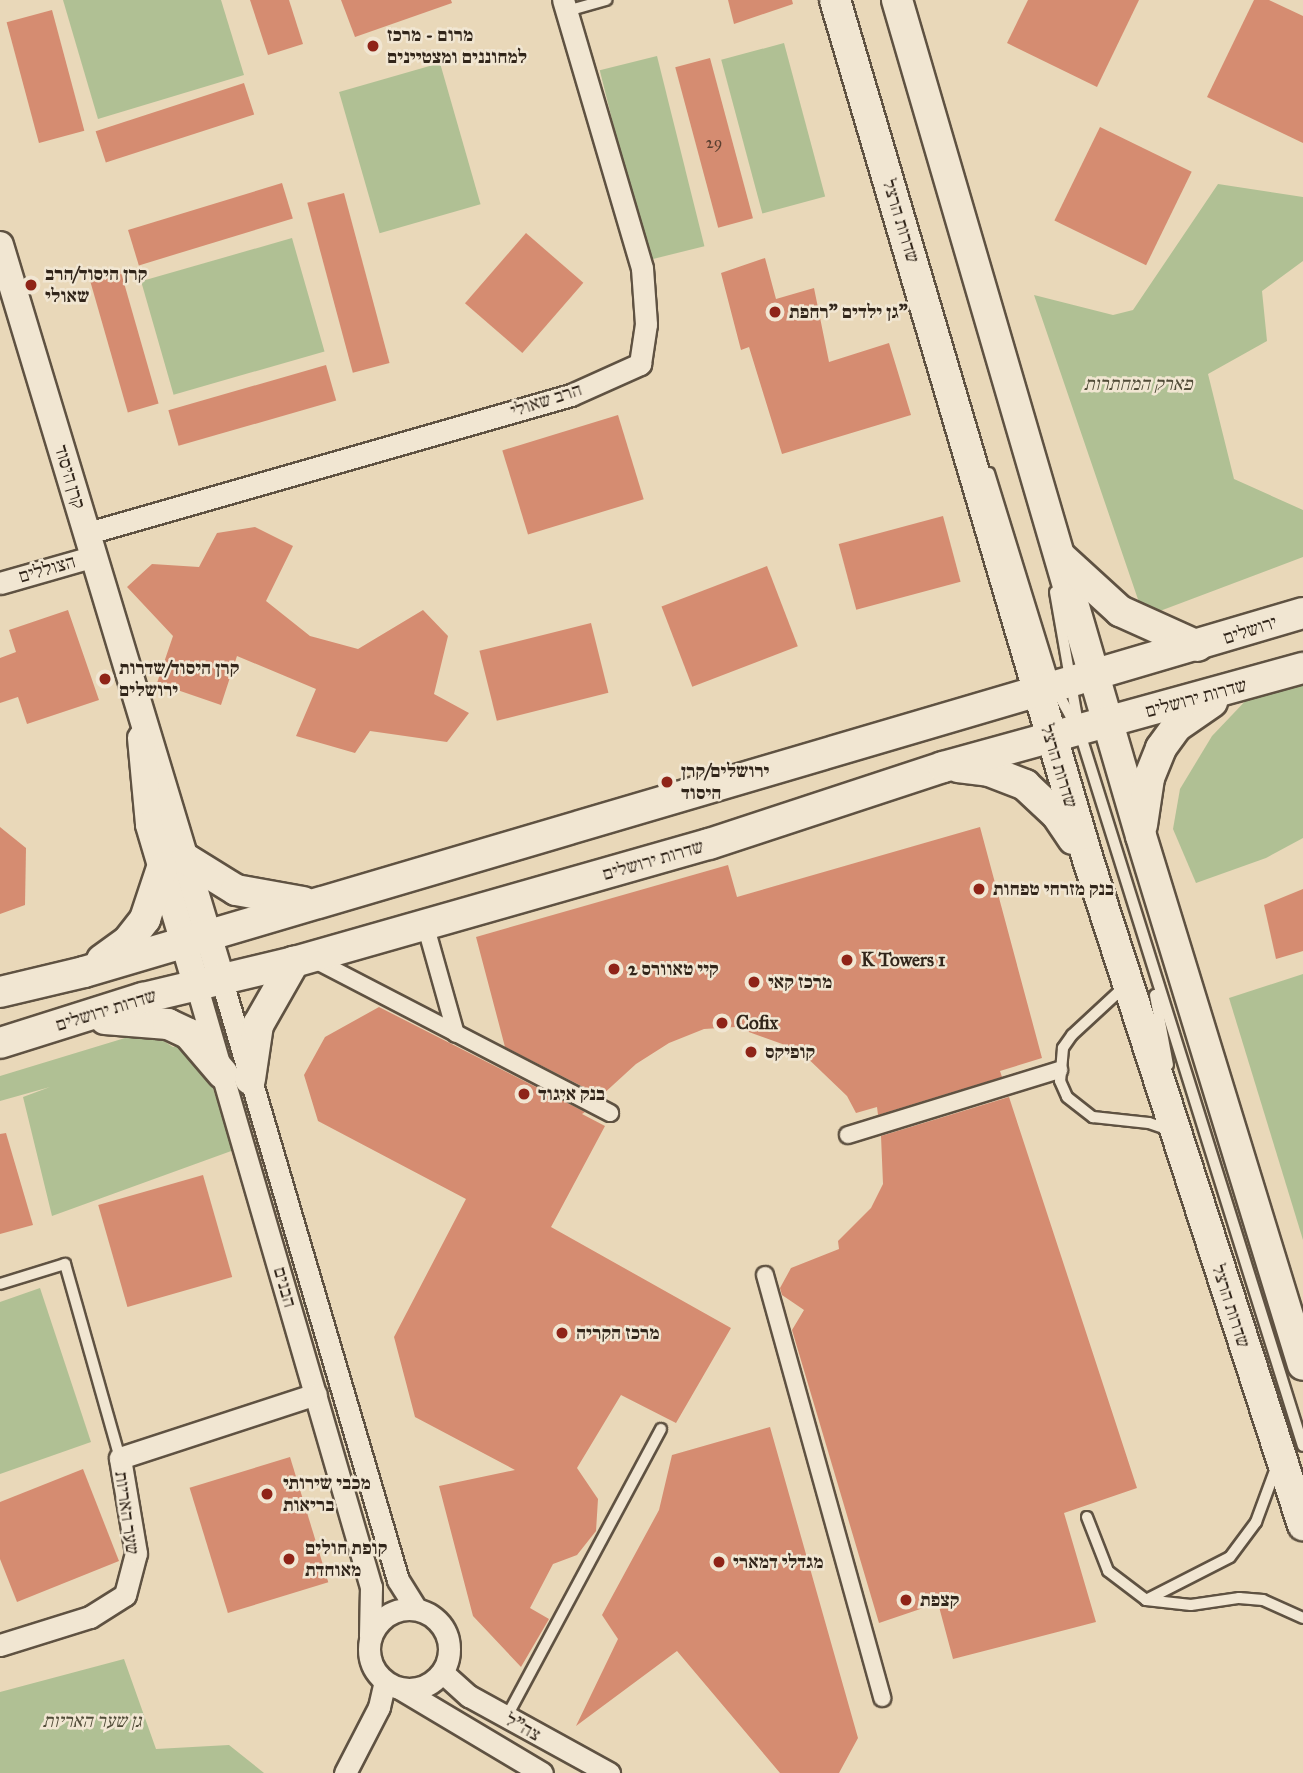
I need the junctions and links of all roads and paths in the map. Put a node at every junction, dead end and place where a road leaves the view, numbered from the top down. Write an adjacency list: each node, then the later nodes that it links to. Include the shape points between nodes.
1 (606, 0): 4 (lane)
2 (835, 0): 6 (main road, שדרות הרצל)
3 (897, 0): 10 (main road, שדרות הרצל)
4 (565, 6): 9 (street, הרב שאולי, via 642,268 646,324 640,365 570,395)
5 (0, 245): 9 (street, קרן היסוד)
6 (912, 260): 7 (lane); 16 (main road, שדרות הרצל)
7 (982, 452)
8 (986, 464): 16 (lane)
9 (91, 545): 11 (street, הצוללים); 21 (street, קרן היסוד, via 141,709)
10 (1051, 563): 13 (main road, via 1120,611); 16 (main road, שדרות הרצל)
11 (0, 583)
12 (1303, 613): 13 (main road, ירושלים)
13 (1198, 646): 16 (main road)
14 (1303, 668): 15 (main road, שדרות ירושלים)
15 (1265, 680): 17 (main road, שדרות ירושלים); 20 (main road, via 1202,706 1176,727 1149,778)
16 (1064, 686): 17 (main road, שדרות הרצל); 18 (main road, שדרות הרצל); 23 (main road)
17 (1107, 722): 18 (main road, שדרות ירושלים); 20 (main road, שדרות הרצל)
18 (1065, 734): 19 (main road, שדרות ירושלים); 22 (main road, שדרות הרצל); 26 (lane)
19 (943, 767): 22 (main road, via 989,771 1025,785 1057,815); 24 (main road, שדרות ירושלים, via 709,844)
20 (1141, 836): 43 (main road, שדרות הרצל)
21 (174, 863): 23 (main road, via 236,890); 25 (street, קרן היסוד); 28 (main road, via 145,919 120,947)
22 (1089, 863): 30 (main road, שדרות הרצל)
23 (310, 904): 25 (main road)
24 (425, 924): 27 (main road, שדרות ירושלים); 33 (street)
25 (196, 937): 28 (main road); 29 (street, קרן היסוד)
26 (1146, 944): 40 (lane); 46 (lane)
27 (302, 959): 29 (main road, שדרות ירושלים); 33 (street); 36 (main road, via 261,1015)
28 (84, 972): 31 (main road)
29 (208, 981): 32 (main road, שדרות ירושלים); 36 (street, הבנים)
30 (1127, 984): 35 (lane, via 1072,1035 1063,1048); 38 (main road, שדרות הרצל)
31 (0, 992)
32 (77, 1019): 34 (main road, שדרות ירושלים); 36 (main road, via 168,1024 189,1034)
33 (456, 1034): 37 (street)
34 (0, 1043)
35 (1059, 1070): 38 (lane, via 1067,1097 1093,1117 1149,1123); 39 (street)
36 (237, 1076): 44 (street, הבנים); 51 (street, הבנים, via 397,1580)
37 (610, 1114)
38 (1173, 1132): 40 (main road, שדרות הרצל)
39 (848, 1135)
40 (1190, 1185): 46 (main road, שדרות הרצל)
41 (765, 1275): 57 (street)
42 (0, 1284): 47 (lane, via 65,1264)
43 (1303, 1365)
44 (316, 1394): 47 (street, שער האריות); 53 (street, הבנים, via 371,1587)
45 (661, 1429): 58 (lane)
46 (1291, 1450): 49 (main road, שדרות הרצל); 50 (lane, via 1256,1522 1230,1557)
47 (120, 1458): 54 (street, שער האריות, via 136,1553 125,1595 90,1617)
48 (1087, 1517): 50 (lane, via 1108,1571)
49 (1303, 1525)
50 (1146, 1600): 52 (lane, via 1191,1605 1239,1598 1263,1600)
51 (416, 1609): 53 (street, via 393,1612); 55 (street, via 436,1619 449,1639)
52 (1303, 1618)
53 (370, 1636): 56 (street, via 369,1656)
54 (0, 1645)
55 (442, 1672): 56 (street, via 424,1686); 58 (street, צה"ל)
56 (393, 1685): 59 (street); 60 (street, צה"ל)
57 (882, 1698)
58 (506, 1718): 61 (street, צה"ל)
59 (345, 1773)
60 (542, 1773)
61 (609, 1773)

